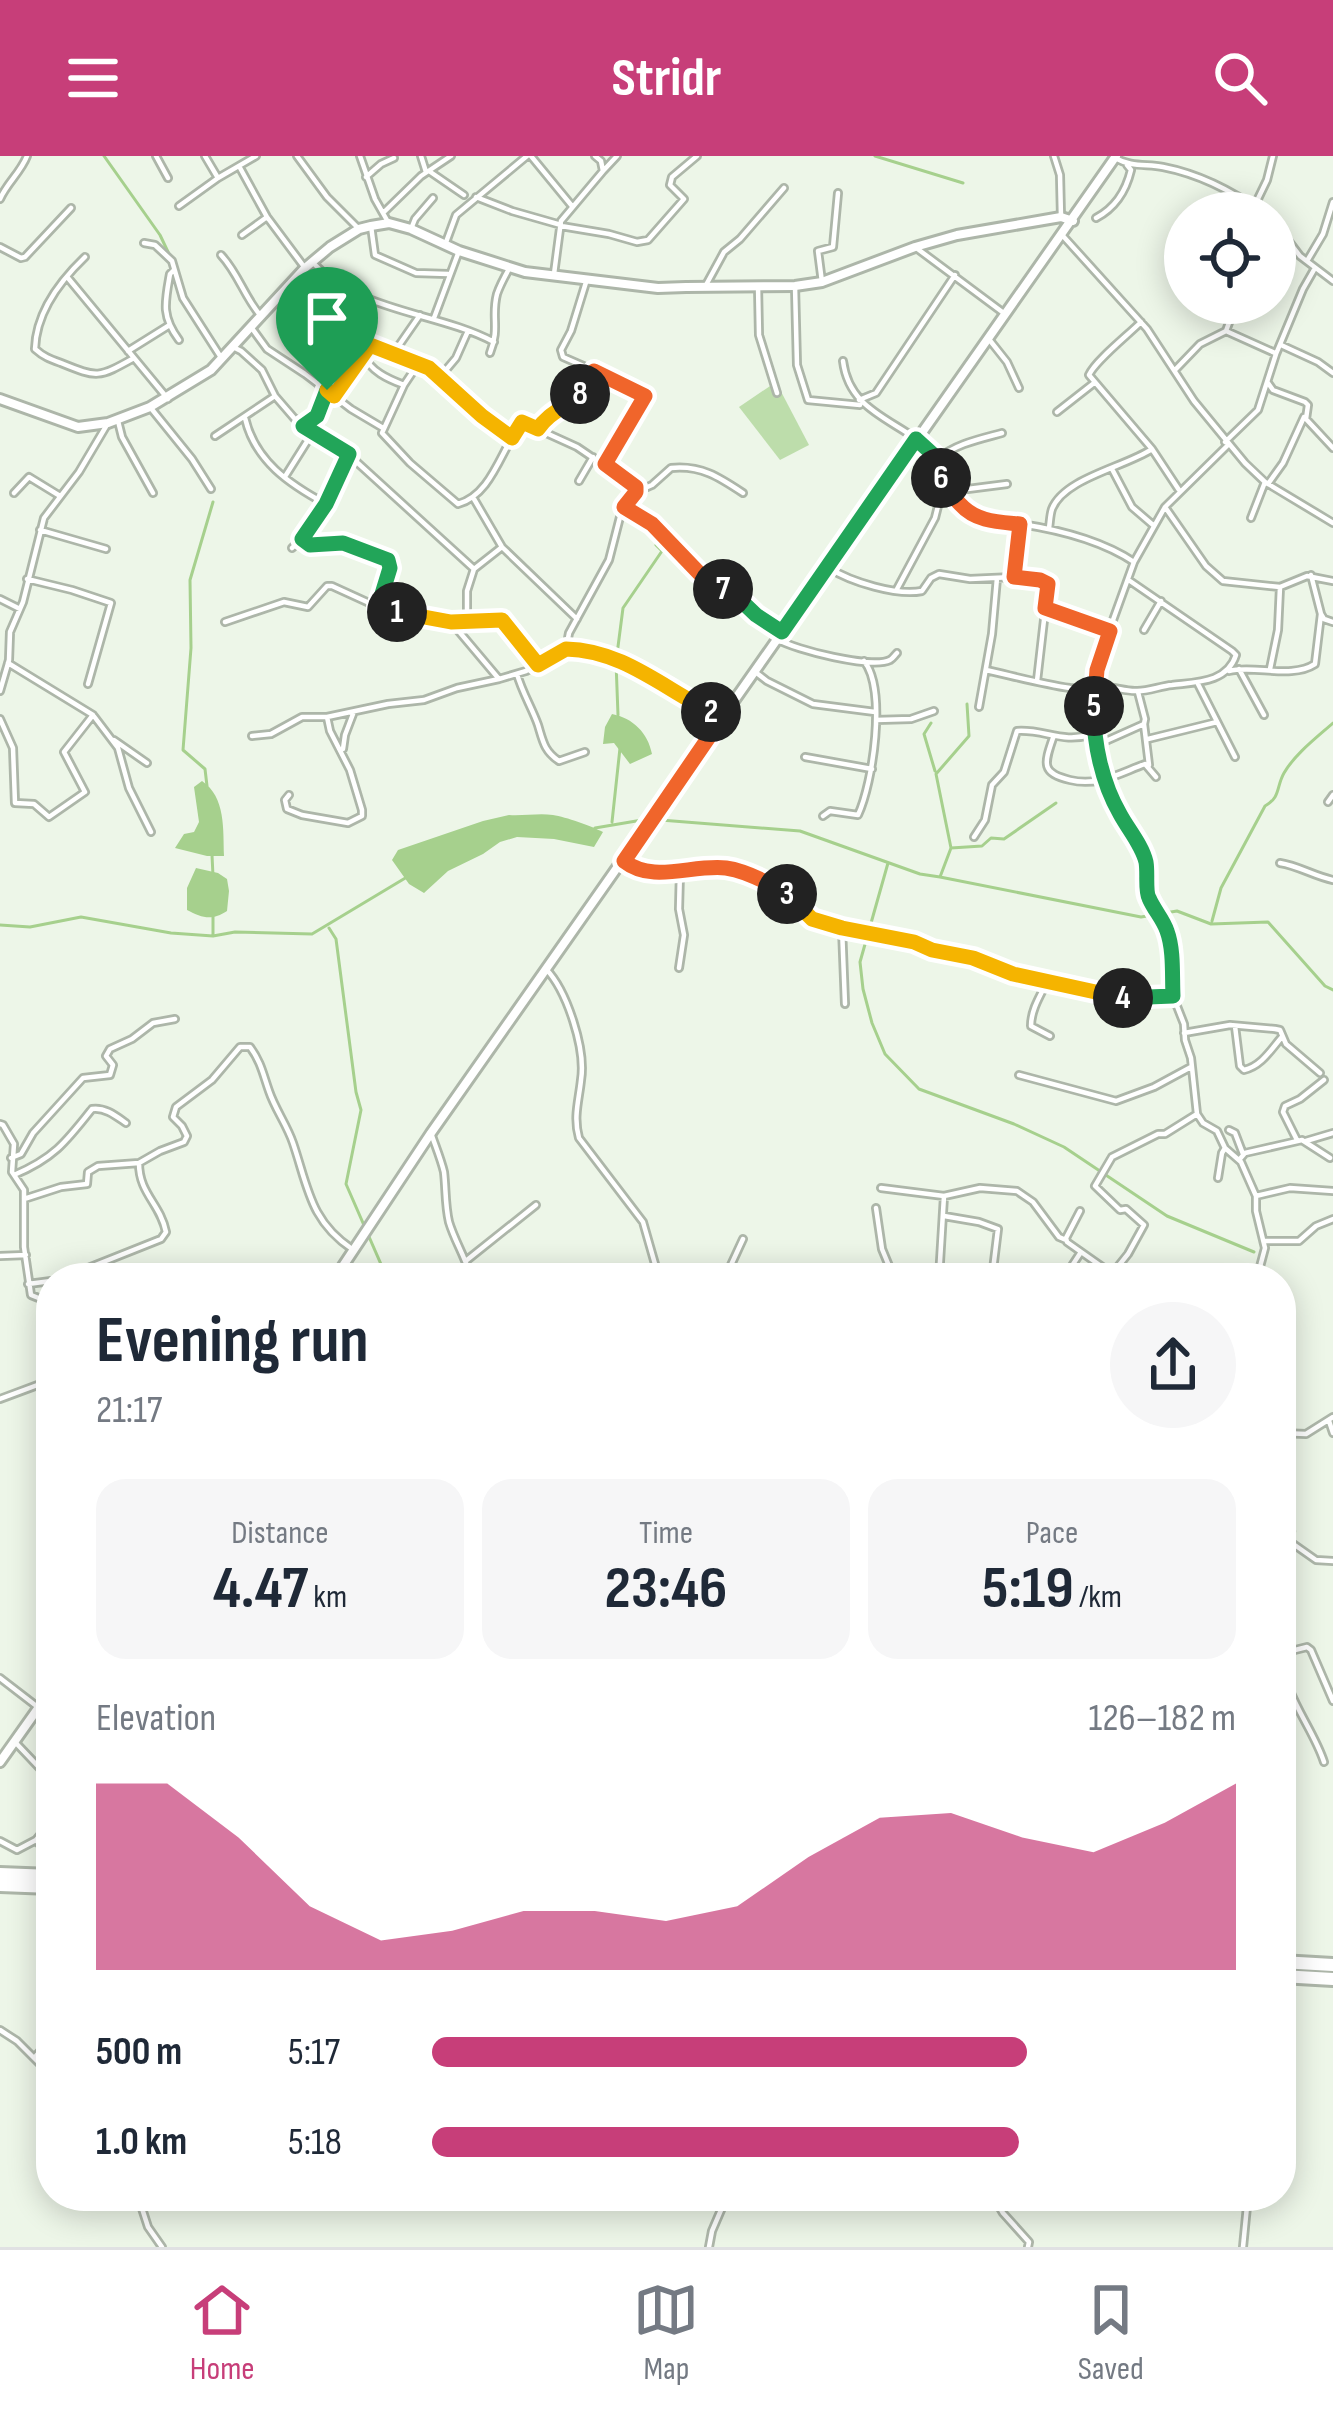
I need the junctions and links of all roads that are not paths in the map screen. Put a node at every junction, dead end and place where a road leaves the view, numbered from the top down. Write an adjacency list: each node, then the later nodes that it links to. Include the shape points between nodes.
1 (27, 156): 24 (street)
2 (156, 156): 22 (street)
3 (205, 156): 23 (street)
4 (256, 156): 18 (street)
5 (297, 156): 45 (street)
6 (360, 156): 21 (street)
7 (421, 156): 20 (street)
8 (451, 156): 20 (street)
9 (595, 156): 19 (street)
10 (617, 156): 19 (street)
11 (698, 156): 44 (street, via 672,177 684,199 648,240)
12 (1054, 156): 39 (street)
13 (1273, 156): 27 (street)
14 (524, 157): 30 (street); 35 (street)
15 (1116, 157): 17 (street); 41 (main road)
16 (394, 158): 21 (street)
17 (1127, 164): 26 (street, via 1164,167); 40 (street, via 1131,175 1120,197)
18 (239, 166): 23 (street); 38 (street)
19 (603, 171): 35 (street)
20 (427, 172): 29 (street); 37 (street)
21 (366, 177): 37 (street)
22 (168, 178)
23 (218, 178): 34 (street)
24 (4, 181): 32 (street)
25 (784, 188): 69 (street, via 724,252)
26 (1227, 192)
27 (1261, 192)
28 (838, 193): 68 (street, via 833,247 818,251)
29 (464, 195)
30 (476, 197): 44 (street); 50 (street, via 456,215)
31 (434, 198): 46 (street)
32 (0, 199)
33 (1333, 202): 57 (street)
34 (179, 206)
35 (572, 206): 44 (street)
36 (71, 208): 51 (street, via 25,257)
37 (383, 213): 42 (street)
38 (267, 217): 47 (street); 58 (street)
39 (1061, 217): 41 (main road); 52 (main road)
40 (1096, 218)
41 (1073, 221): 48 (main road)
42 (389, 224): 43 (main road); 46 (main road)
43 (371, 226): 45 (main road); 62 (street, via 375,255 416,273)
44 (561, 226): 64 (street)
45 (359, 229): 58 (main road)
46 (411, 230): 50 (main road)
47 (242, 235)
48 (1063, 236): 74 (main road); 78 (street)
49 (144, 243): 61 (street, via 162,250)
50 (446, 245): 54 (main road)
51 (0, 247)
52 (915, 248): 63 (street); 68 (main road)
53 (1296, 248): 57 (street)
54 (459, 250): 59 (main road); 62 (street)
55 (221, 255): 76 (street)
56 (86, 256): 65 (street)
57 (1307, 261): 60 (street)
58 (308, 265): 72 (main road); 73 (street)
59 (510, 267): 64 (main road); 87 (street, via 497,294)
60 (1315, 268): 67 (street); 89 (street)
61 (174, 270): 81 (street); 97 (street)
62 (448, 274): 77 (street)
63 (955, 274): 74 (street); 114 (street, via 876,393)
64 (554, 275): 66 (main road)
65 (66, 277): 95 (street); 95 (street, via 35,349 91,375)
66 (587, 278): 69 (main road); 101 (street, via 561,351)
67 (1333, 280)
68 (822, 282): 71 (main road)
69 (706, 285): 70 (main road)
70 (758, 286): 71 (main road); 109 (street, via 760,335)
71 (795, 286): 114 (street, via 797,365 808,400)
72 (283, 292): 76 (main road); 79 (street)
73 (353, 292): 75 (street); 79 (street)
74 (1004, 314): 85 (main road)
75 (420, 315): 77 (street); 93 (street)
76 (261, 316): 82 (main road)
77 (434, 318): 83 (street)
78 (1141, 322): 100 (street); 104 (street, via 1094,365)
79 (326, 323): 88 (street); 91 (street)
80 (1228, 324): 84 (street)
81 (168, 326): 86 (street); 95 (street)
82 (251, 327): 90 (main road); 108 (street, via 267,349)
83 (469, 329): 87 (street); 103 (street)
84 (1226, 331): 94 (street); 100 (street)
85 (988, 338): 107 (street); 127 (main road)
86 (179, 340)
87 (494, 342): 92 (street)
88 (370, 345): 93 (street); 96 (street)
89 (1280, 345): 94 (street); 102 (street)
90 (233, 347): 97 (main road); 110 (street, via 262,370)
91 (305, 349)
92 (490, 353)
93 (393, 354): 99 (street)
94 (1276, 354): 105 (street)
95 (131, 355): 113 (street)
96 (364, 355): 106 (street); 111 (street)
97 (222, 358): 113 (main road)
98 (843, 361): 114 (street)
99 (418, 364): 103 (street); 106 (street)
100 (1175, 370): 128 (street)
101 (594, 371): 122 (street, via 577,398); 134 (street, via 645,396)
102 (1332, 371)
103 (440, 377): 126 (street)
104 (1094, 383): 116 (street); 130 (street)
105 (1268, 383): 117 (street, via 1305,402); 128 (street, via 1258,410)
106 (404, 385): 121 (street)
107 (1019, 388)
108 (327, 390): 111 (street); 120 (street, via 317,416)
109 (777, 393)
110 (275, 396): 118 (street); 120 (street)
111 (334, 396): 121 (street)
112 (0, 399): 119 (main road, via 78,427)
113 (167, 399): 115 (main road)
114 (861, 402): 127 (street)
115 (150, 407): 119 (main road); 140 (street)
116 (1057, 412)
117 (1304, 417): 129 (street); 138 (street)
118 (245, 418): 125 (street); 136 (street, via 264,461)
119 (113, 422): 145 (street); 147 (street)
120 (303, 426): 123 (street)
121 (383, 428): 148 (street, via 458,504)
122 (538, 429): 126 (street, via 522,422); 132 (street)
123 (314, 432): 131 (street); 136 (street)
124 (1002, 433): 133 (street)
125 (215, 436)
126 (512, 438): 148 (street)
127 (916, 439): 133 (street); 163 (main road)
128 (1227, 443): 138 (street); 141 (street)
129 (1333, 448)
130 (1152, 449): 135 (street); 141 (street)
131 (349, 454): 149 (street); 164 (street)
132 (593, 457): 134 (street); 137 (street)
133 (938, 459): 142 (street)
134 (605, 464): 143 (street)
135 (1112, 469): 155 (street, via 1132,507); 157 (street, via 1052,506)
136 (286, 476): 149 (street)
137 (579, 481)
138 (1267, 483): 152 (street); 153 (street)
139 (1007, 484): 142 (street)
140 (211, 489)
141 (1180, 490): 151 (street)
142 (952, 491): 154 (street, via 980,519); 172 (street, via 938,502)
143 (636, 492): 146 (street, via 671,468 690,467); 150 (street)
144 (14, 493): 147 (street, via 29,477)
145 (153, 493)
146 (742, 493)
147 (60, 496): 156 (street)
148 (474, 499): 159 (street)
149 (326, 504): 158 (street)
150 (624, 507): 179 (street, via 609,560); 186 (street)
151 (1165, 507): 155 (street); 171 (street, via 1223,581)
152 (1251, 518)
153 (1333, 523)
154 (1020, 524): 157 (street); 166 (street)
155 (1153, 525): 162 (street)
156 (40, 530): 161 (street); 168 (street)
157 (1049, 530): 162 (street, via 1106,545)
158 (302, 539): 160 (street); 175 (street, via 388,560)
159 (502, 547): 164 (street); 179 (street)
160 (292, 548)
161 (106, 549)
162 (1134, 562): 169 (street)
163 (827, 566): 172 (street); 186 (main road)
164 (474, 568): 182 (street)
165 (1312, 575): 170 (street); 171 (street); 178 (street)
166 (1014, 577): 167 (street); 176 (street, via 1048,584)
167 (997, 578): 172 (street, via 934,574 917,593); 193 (street)
168 (27, 579): 177 (street); 200 (street, via 111,603)
169 (1129, 580): 174 (street); 185 (street)
170 (1333, 581)
171 (1280, 587): 194 (street)
172 (896, 589)
173 (0, 599): 177 (street)
174 (1161, 601): 184 (street); 197 (street, via 1232,651 1235,661)
175 (378, 607): 180 (street, via 327,586 308,607 278,603); 181 (street)
176 (1045, 608): 185 (street); 199 (street)
177 (20, 609): 190 (street)
178 (1321, 614): 183 (street); 194 (street, via 1315,664)
179 (577, 620): 187 (street)
180 (225, 622)
181 (451, 622): 182 (street); 198 (street)
182 (467, 622): 191 (street, via 506,622)
183 (1333, 622)
184 (1144, 630)
185 (1110, 631): 202 (street)
186 (779, 635): 189 (street, via 803,651); 195 (main road)
187 (566, 649): 191 (street); 212 (street, via 634,666)
188 (897, 653): 189 (street)
189 (864, 661): 210 (street, via 873,674)
190 (8, 663): 203 (street); 208 (street)
191 (538, 665): 196 (street)
192 (1239, 669): 194 (street); 197 (street); 209 (street)
193 (986, 670): 199 (street); 205 (street)
194 (1270, 670)
195 (754, 671): 210 (street, via 813,704); 212 (main road)
196 (517, 674): 198 (street); 222 (street, via 552,758)
197 (1223, 674): 201 (street)
198 (500, 679): 206 (street)
199 (1037, 681): 202 (street)
200 (88, 684)
201 (1198, 684): 204 (street); 214 (street)
202 (1094, 690): 204 (street); 216 (street)
203 (0, 691)
204 (1138, 692): 215 (street)
205 (979, 707)
206 (357, 710): 211 (street); 223 (street)
207 (934, 711): 210 (street)
208 (93, 715): 213 (street, via 64,752 86,792 49,817 34,804 15,803 13,748); 217 (street)
209 (1264, 715)
210 (875, 716): 228 (street)
211 (327, 718): 218 (street, via 302,717); 223 (street)
212 (722, 718): 237 (main road)
213 (0, 719)
214 (1217, 722): 220 (street); 225 (street)
215 (1144, 724): 220 (street); 221 (street)
216 (1093, 734): 219 (street); 221 (street)
217 (110, 736): 226 (street); 235 (street)
218 (252, 736)
219 (1054, 737): 230 (street, via 1046,760 1051,774 1076,783); 236 (street, via 1017,731)
220 (1148, 739): 227 (street)
221 (1097, 745): 230 (street)
222 (585, 752)
223 (344, 754): 231 (street, via 359,818 292,813)
224 (805, 757): 228 (street)
225 (1235, 758)
226 (147, 763)
227 (1149, 765): 229 (street); 230 (street)
228 (872, 769): 234 (street, via 860,813)
229 (1156, 776)
230 (1106, 780): 245 (street, via 1146,861 1147,896 1168,935)
231 (289, 795)
232 (1333, 795): 233 (street)
233 (1328, 802)
234 (823, 816)
235 (151, 832)
236 (974, 837)
237 (624, 861): 239 (street, via 652,873); 243 (main road)
238 (1280, 863): 240 (street)
239 (680, 871): 241 (street, via 740,872 784,892 812,919); 242 (street)
240 (1333, 880)
241 (842, 928): 244 (street); 246 (street)
242 (680, 968)
243 (546, 969): 259 (main road); 289 (street, via 580,1045 579,1138 643,1222)
244 (1047, 982): 245 (street, via 1124,998); 250 (street, via 1030,1022)
245 (1173, 996): 249 (street)
246 (845, 1004)
247 (175, 1019): 263 (street, via 153,1022 110,1048 110,1076 82,1078)
248 (1235, 1025): 249 (street); 251 (street, via 1280,1030); 251 (street, via 1244,1070)
249 (1184, 1033): 252 (street)
250 (1050, 1036)
251 (1281, 1038): 260 (street, via 1322,1076 1283,1112)
252 (1191, 1067): 253 (street, via 1116,1101); 254 (street)
253 (1019, 1076)
254 (1197, 1114): 261 (street); 296 (street, via 1112,1157 1095,1186 1144,1226)
255 (126, 1123): 266 (street, via 92,1109 68,1142)
256 (0, 1124): 263 (street, via 14,1144)
257 (1229, 1130): 262 (street)
258 (1333, 1132): 260 (street)
259 (431, 1133): 281 (main road); 285 (street, via 450,1225)
260 (1302, 1141): 262 (street); 264 (street)
261 (1225, 1148): 262 (street); 267 (street)
262 (1241, 1157): 271 (street)
263 (11, 1158): 266 (street)
264 (1330, 1158)
265 (139, 1163): 272 (street, via 98,1166 88,1184); 281 (street, via 184,1142 176,1107 240,1047 250,1047 309,1201); 286 (street, via 166,1232)
266 (14, 1175): 272 (street)
267 (1218, 1178)
268 (881, 1188): 270 (street)
269 (1333, 1191): 271 (street)
270 (944, 1196): 276 (street); 279 (street, via 1017,1191)
271 (1256, 1196): 280 (street)
272 (24, 1199): 283 (street)
273 (536, 1205): 285 (street)
274 (876, 1208): 291 (street)
275 (1081, 1211): 279 (street)
276 (944, 1216): 292 (street); 293 (street, via 998,1229)
277 (1333, 1219): 280 (street, via 1299,1241)
278 (743, 1239): 290 (street)
279 (1066, 1240): 282 (street)
280 (1264, 1241): 297 (street)
281 (355, 1251): 287 (main road)
282 (1082, 1252): 294 (street); 295 (street)
283 (26, 1255): 284 (street); 299 (street)
284 (0, 1256)
285 (467, 1260): 288 (street)
286 (100, 1263)
287 (347, 1263)
288 (468, 1263)
289 (655, 1263)
290 (732, 1263)
291 (888, 1263)
292 (940, 1263)
293 (994, 1263)
294 (1074, 1263)
295 (1097, 1263)
296 (1123, 1263)
297 (1263, 1263)
298 (36, 1283): 299 (street)
299 (28, 1284): 300 (street)
300 (36, 1297)
301 (36, 1386): 302 (street)
302 (0, 1399)
303 (1331, 1419): 304 (street); 305 (street)
304 (1333, 1433)
305 (1296, 1434)
306 (1296, 1546): 307 (street, via 1316,1561)
307 (1333, 1561)
308 (1296, 1648): 311 (street, via 1311,1650)
309 (0, 1678): 312 (street)
310 (1296, 1701): 316 (street)
311 (1333, 1701)
312 (36, 1706)
313 (36, 1711): 314 (main road)
314 (15, 1742): 315 (main road); 317 (street)
315 (0, 1762)
316 (1324, 1762)
317 (36, 1764)
318 (36, 1840): 319 (street, via 17,1850)
319 (0, 1841)
320 (0, 1874): 321 (highway)
321 (36, 1875)
322 (0, 1885): 323 (highway)
323 (36, 1886)
324 (1296, 1963): 325 (highway)
325 (1333, 1965)
326 (1296, 1977): 327 (highway)
327 (1333, 1979)
328 (0, 2030): 330 (street)
329 (36, 2056): 330 (street)
330 (34, 2058)
331 (143, 2211): 335 (street)
332 (721, 2211): 336 (street)
333 (1002, 2211): 337 (street)
334 (1247, 2211): 338 (street)
335 (162, 2247)
336 (709, 2247)
337 (1028, 2247)
338 (1243, 2247)

